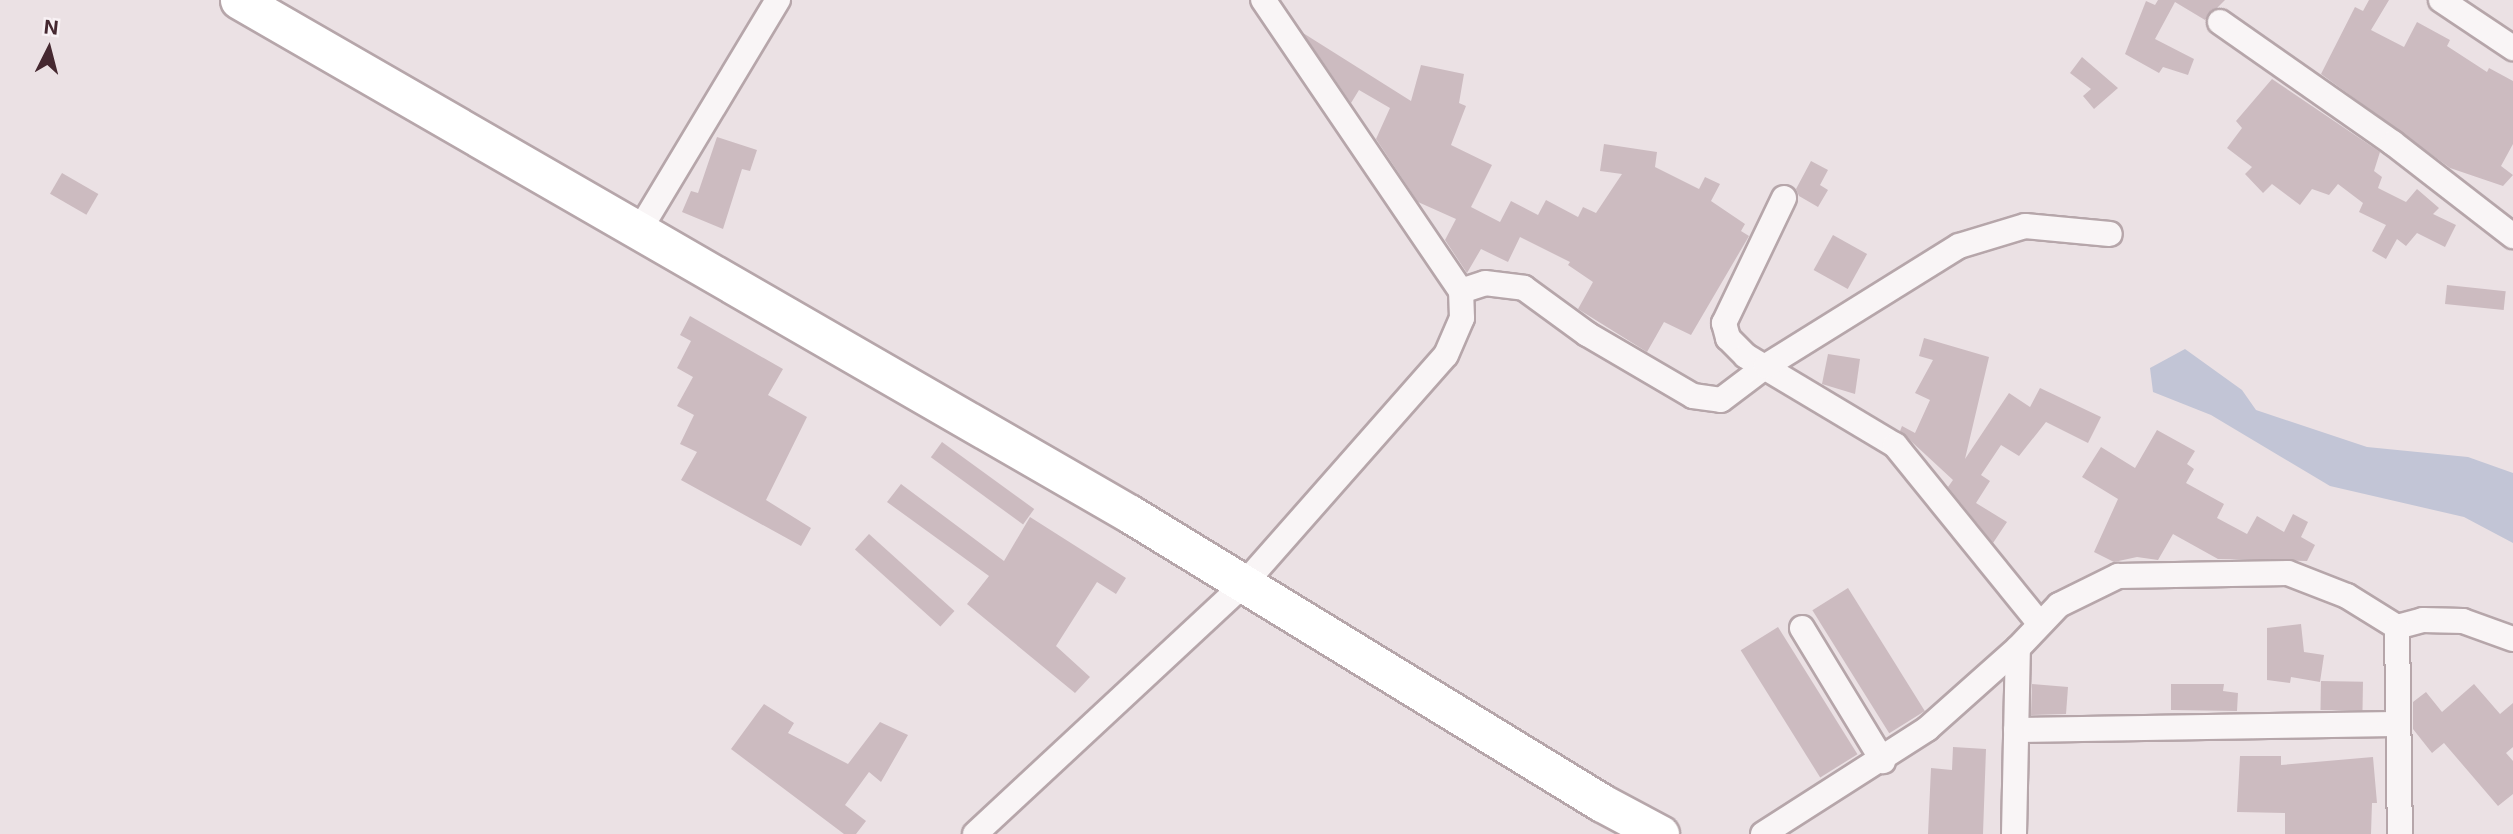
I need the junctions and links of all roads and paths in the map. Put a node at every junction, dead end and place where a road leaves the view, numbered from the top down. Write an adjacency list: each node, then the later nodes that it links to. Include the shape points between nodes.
1 (239, 0): 8 (main road)
2 (778, 0): 8 (street)
3 (1263, 0): 11 (street)
4 (2441, 0): 6 (street)
5 (2220, 22): 10 (street, via 2393,143)
6 (2513, 48)
7 (1784, 198): 12 (street, via 1724,323 1728,338 1746,356)
8 (639, 231): 13 (main road)
9 (2110, 234): 12 (street, via 2025,226 1959,246)
10 (2513, 236)
11 (1461, 291): 12 (street, via 1485,283 1524,288 1587,334 1693,396 1721,400); 13 (street, via 1461,317 1446,355)
12 (1766, 366): 14 (street, via 1895,445)
13 (1244, 584): 22 (street); 23 (main road)
14 (2040, 624): 15 (street, via 2059,605 2118,576 2288,573 2347,596); 18 (street)
15 (2397, 627): 17 (street, via 2423,620 2463,621); 19 (street)
16 (1802, 628): 21 (street)
17 (2513, 639)
18 (2018, 648): 20 (street); 21 (street, via 1927,729)
19 (2398, 724): 20 (street); 26 (street)
20 (2016, 730): 25 (street)
21 (1883, 761): 24 (street)
22 (975, 834)
23 (1660, 834)
24 (1763, 834)
25 (2014, 834)
26 (2400, 834)

